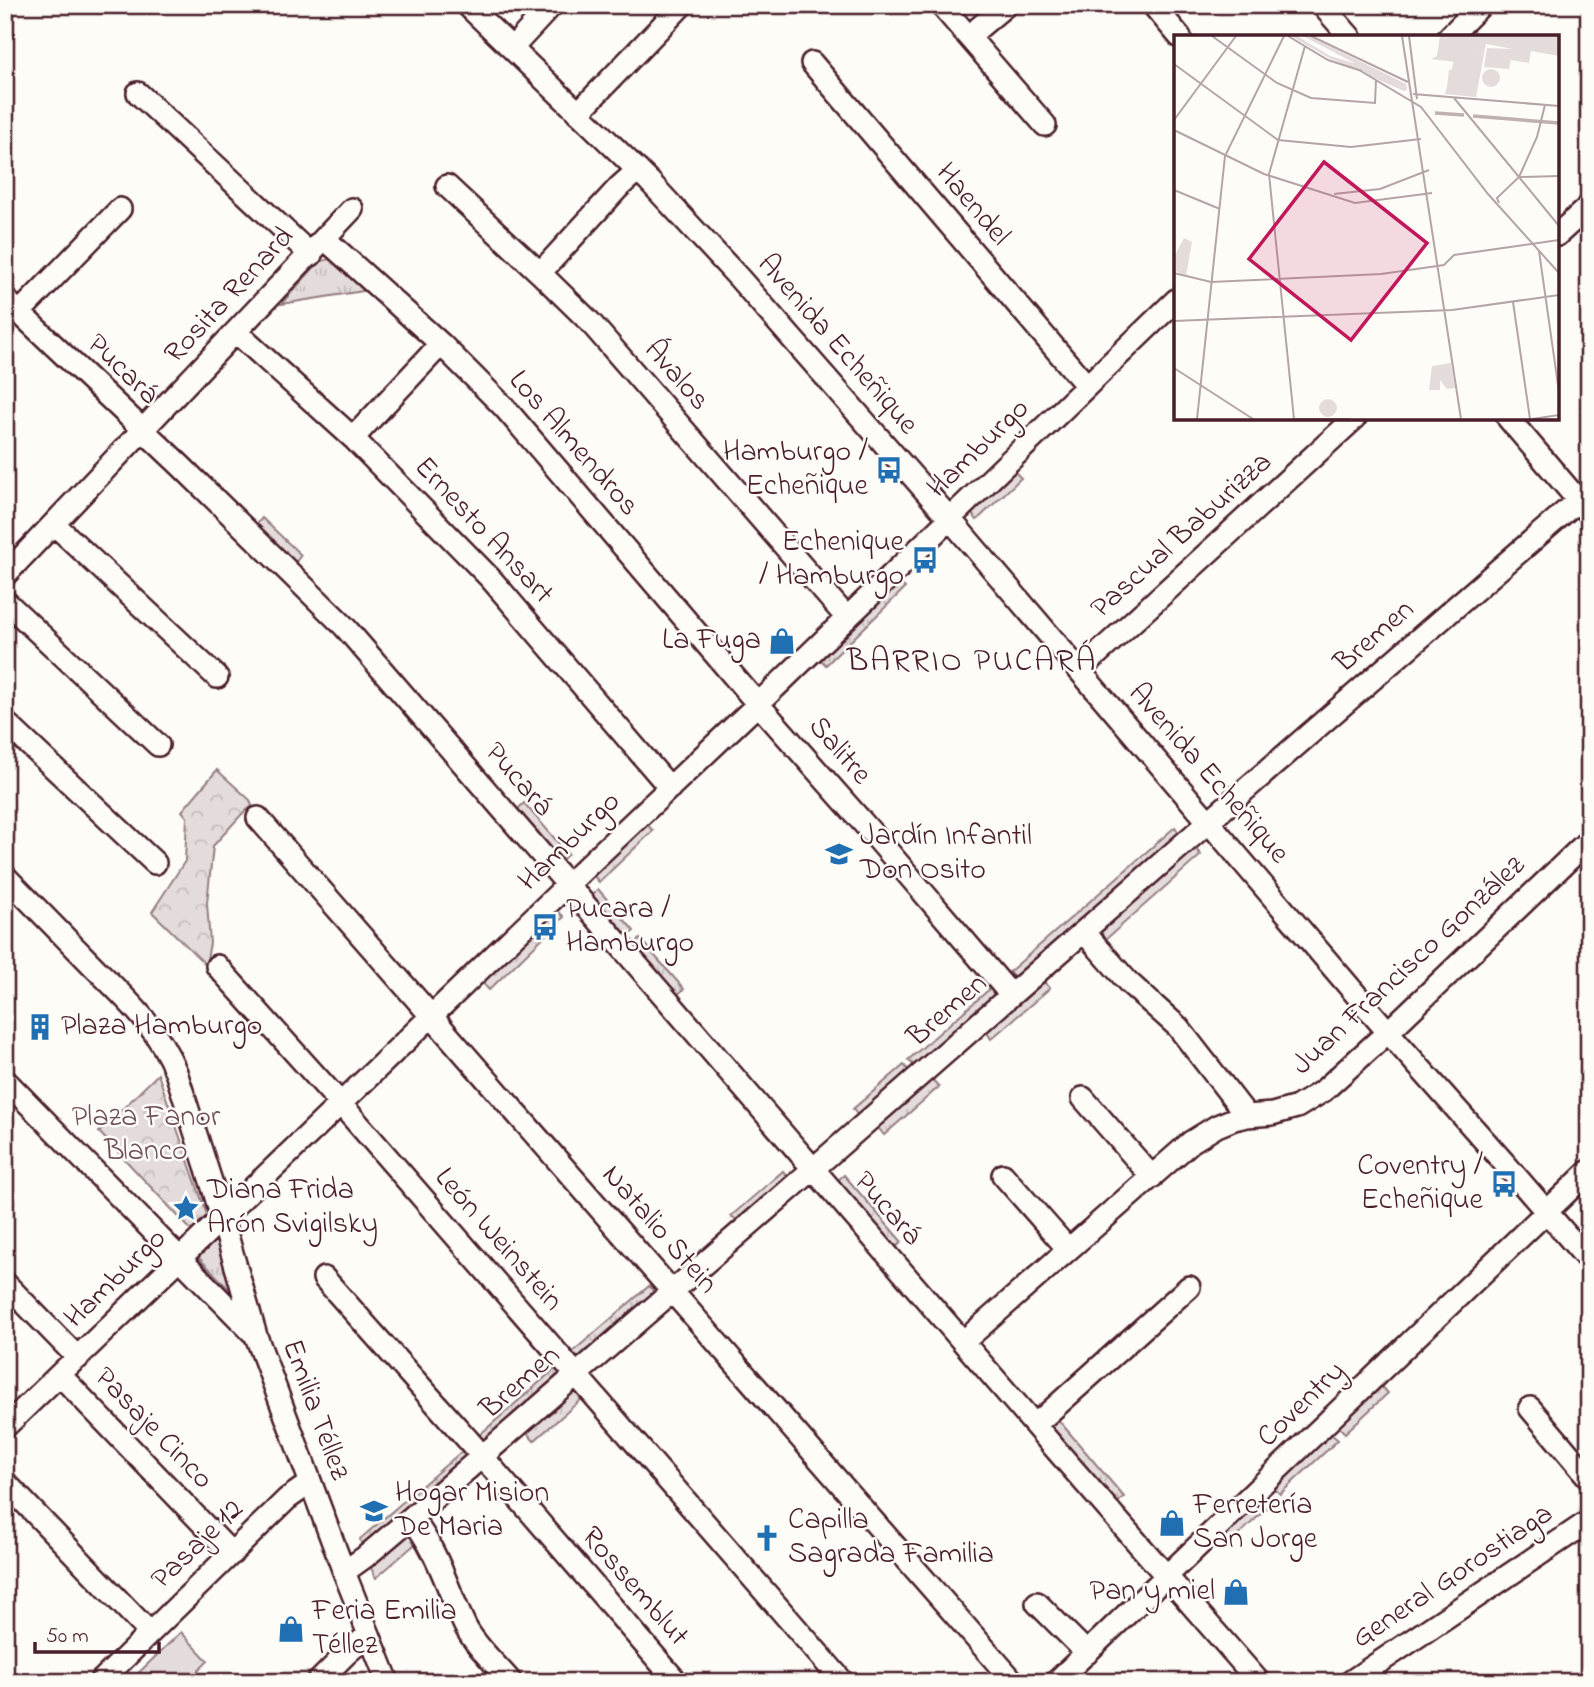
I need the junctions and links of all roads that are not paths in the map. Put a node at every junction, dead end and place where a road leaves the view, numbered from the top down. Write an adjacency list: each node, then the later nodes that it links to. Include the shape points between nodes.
1 (467, 5): 13 (street, Avenida Echeñique)
2 (552, 5): 13 (street)
3 (682, 5): 16 (street)
4 (941, 5): 12 (street)
5 (1006, 5): 12 (street)
6 (1153, 5): 9 (street)
7 (1322, 5): 10 (street)
8 (1476, 7): 11 (street)
9 (1178, 35)
10 (1348, 35)
11 (1451, 35)
12 (969, 36): 17 (street)
13 (512, 48): 16 (street, Avenida Echeñique)
14 (812, 63): 30 (street, Haendel)
15 (138, 93): 24 (street, Los Almendros)
16 (578, 113): 18 (street, Avenida Echeñique)
17 (1045, 125)
18 (638, 170): 25 (street); 36 (street, Avenida Echeñique)
19 (447, 186): 25 (street, Ávalos)
20 (1589, 206): 23 (street)
21 (120, 209): 27 (street)
22 (352, 209): 24 (street, Rosita Renard)
23 (1559, 233)
24 (318, 247): 28 (street, Rosita Renard); 29 (street, Los Almendros)
25 (540, 273): 40 (street, Ávalos, via 590,322)
26 (1174, 302): 30 (street, Hamburgo)
27 (12, 306): 33 (street, Pucará)
28 (236, 332): 33 (street, Rosita Renard); 34 (street, Ernesto Ansart)
29 (441, 344): 34 (street); 43 (street, Los Almendros, via 505,407)
30 (1087, 386): 36 (street, Hamburgo)
31 (1353, 420): 41 (street, Pascual Baburizza)
32 (1510, 420): 35 (street)
33 (143, 431): 37 (street, Rosita Renard); 52 (street, Pucará, via 344,626)
34 (353, 438): 46 (street, Ernesto Ansart, via 491,579)
35 (1585, 501): 48 (street, Bremen)
36 (950, 519): 40 (street, Hamburgo); 41 (street, Avenida Echeñique)
37 (54, 524): 38 (street, Rosita Renard); 42 (street)
38 (5, 575)
39 (5, 601): 45 (street)
40 (847, 618): 43 (street, Hamburgo)
41 (1080, 670): 48 (street, Avenida Echeñique)
42 (217, 677)
43 (758, 704): 46 (street, Hamburgo); 55 (street, Salitre)
44 (5, 722): 50 (street)
45 (158, 746)
46 (670, 788): 52 (street, Hamburgo)
47 (258, 818): 56 (street, Natalio Stein)
48 (1210, 821): 53 (street, Bremen); 57 (street, Avenida Echeñique)
49 (1589, 840): 57 (street, Juan Francisco González)
50 (155, 863)
51 (5, 876): 67 (street, via 162,1041)
52 (568, 885): 56 (street, Hamburgo); 62 (street, Pucará)
53 (1084, 932): 55 (street, Bremen); 61 (street, via 1128,982 1178,1027)
54 (216, 966): 60 (street, León Weinstein)
55 (1011, 995): 62 (street, Bremen)
56 (432, 1016): 60 (street, Hamburgo); 74 (street, Natalio Stein)
57 (1388, 1032): 61 (street, Juan Francisco González, via 1322,1091 1297,1107); 66 (street, Avenida Echeñique)
58 (9, 1089): 69 (street, Emilia Téllez)
59 (1083, 1098): 65 (street)
60 (341, 1104): 67 (street, Hamburgo); 79 (street, León Weinstein)
61 (1247, 1116): 65 (street, Juan Francisco González, via 1217,1126 1191,1142)
62 (814, 1169): 74 (street, Bremen); 76 (street, Pucará)
63 (1589, 1171): 66 (street, Coventry)
64 (1003, 1175): 68 (street)
65 (1152, 1177): 68 (street, Juan Francisco González)
66 (1546, 1212): 70 (street, Avenida Echeñique); 91 (street, Coventry)
67 (222, 1219): 69 (street, Hamburgo); 75 (street)
68 (1068, 1249): 76 (street, Juan Francisco González)
69 (180, 1259): 75 (street, Emilia Téllez); 77 (street, Hamburgo)
70 (1589, 1261)
71 (324, 1278): 83 (street, Rossemblut)
72 (5, 1283): 77 (street)
73 (1189, 1287): 81 (street)
74 (672, 1291): 79 (street, Bremen); 103 (street, Natalio Stein)
75 (256, 1336): 86 (street, Emilia Téllez)
76 (963, 1342): 81 (street, Pucará)
77 (78, 1358): 78 (street, Hamburgo)
78 (60, 1375): 82 (street, Hamburgo); 89 (street, Pasaje Cinco)
79 (577, 1375): 83 (street, Bremen); 102 (street, León Weinstein)
80 (1530, 1408): 84 (street)
81 (1035, 1425): 91 (street, Pucará)
82 (5, 1427)
83 (482, 1457): 87 (street, Bremen); 101 (street, Rossemblut)
84 (1589, 1478)
85 (5, 1482): 93 (street)
86 (310, 1483): 89 (street, Pasaje 12, via 287,1499); 90 (street, Emilia Téllez)
87 (411, 1518): 90 (street, Bremen); 100 (street, via 426,1538 467,1630)
88 (1589, 1521): 106 (street, General Gorostiaga)
89 (232, 1554): 93 (street, Pasaje 12)
90 (344, 1572): 94 (street, Emilia Téllez)
91 (1166, 1576): 95 (street, Coventry); 105 (street, Pucará)
92 (1037, 1603): 95 (street)
93 (150, 1633): 96 (street, Pasaje 12)
94 (372, 1640): 97 (street, via 346,1654); 98 (street); 99 (street, Emilia Téllez)
95 (1087, 1653): 104 (street, Coventry)
96 (100, 1682)
97 (318, 1682)
98 (333, 1682)
99 (388, 1682)
100 (511, 1682)
101 (677, 1682)
102 (843, 1682)
103 (1014, 1682)
104 (1056, 1682)
105 (1259, 1682)
106 (1350, 1682)

